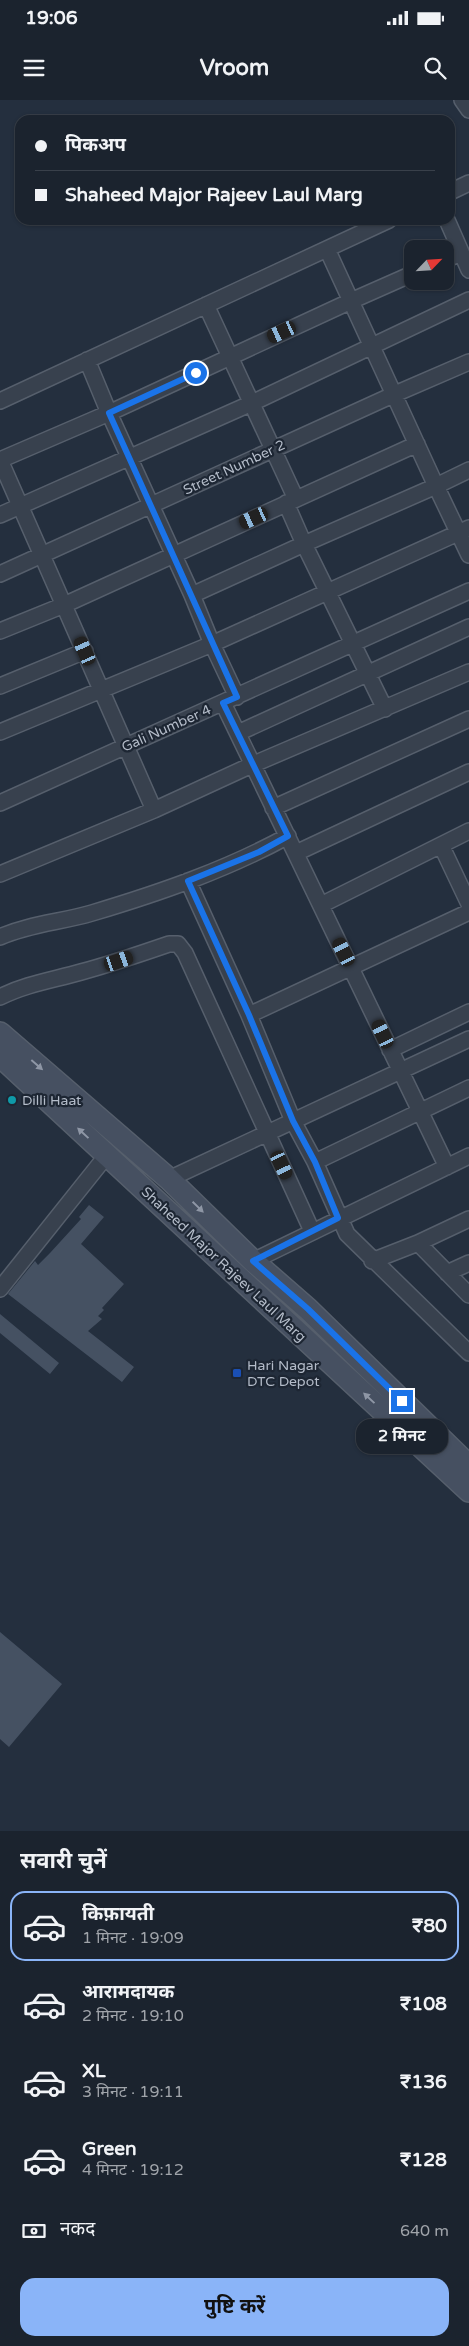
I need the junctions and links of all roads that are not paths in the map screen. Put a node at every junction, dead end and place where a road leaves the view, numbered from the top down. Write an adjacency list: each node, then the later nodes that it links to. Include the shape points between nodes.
1 (462, 100): 2 (street)
2 (469, 110)
3 (469, 183): 4 (street)
4 (455, 190)
5 (378, 225): 7 (street)
6 (448, 225): 8 (street)
7 (328, 249): 13 (street); 14 (street)
8 (462, 253): 9 (street); 10 (street)
9 (454, 256)
10 (469, 270)
11 (404, 278): 13 (street)
12 (469, 300): 15 (street)
13 (351, 301): 15 (street); 16 (street)
14 (206, 305): 16 (street); 17 (street)
15 (373, 347): 19 (street); 21 (street)
16 (230, 356): 21 (street); 22 (street)
17 (87, 360): 20 (street); 22 (street)
18 (469, 362): 19 (street, Street Number 2)
19 (395, 394): 23 (street); 24 (street, Street Number 2)
20 (0, 401)
21 (252, 403): 24 (street); 25 (street)
22 (109, 413): 25 (street); 29 (street, via 0,460)
23 (417, 444): 27 (street); 28 (street)
24 (273, 450): 28 (street); 30 (street, Street Number 2)
25 (129, 457): 29 (street); 30 (street)
26 (469, 470): 27 (street)
27 (436, 486): 32 (street); 33 (street)
28 (291, 501): 33 (street); 35 (street)
29 (21, 506): 31 (street); 34 (street)
30 (151, 506): 34 (street, Street Number 2); 35 (street)
31 (0, 515)
32 (464, 531): 36 (street); 39 (street)
33 (304, 544): 39 (street); 40 (street)
34 (43, 554): 37 (street, Street Number 2); 41 (street)
35 (173, 554): 40 (street); 41 (street)
36 (469, 555)
37 (0, 574)
38 (469, 591): 45 (street, Gali Number 4)
39 (329, 593): 44 (street); 45 (street)
40 (192, 595): 44 (street)
41 (64, 605): 43 (street); 46 (street)
42 (469, 628): 48 (street)
43 (0, 631)
44 (212, 644): 50 (street); 51 (street)
45 (354, 644): 48 (street); 51 (street, Gali Number 4)
46 (85, 651): 49 (street); 50 (street)
47 (469, 672): 52 (street)
48 (368, 673): 52 (street); 55 (street)
49 (0, 686)
50 (102, 691): 54 (street); 56 (street)
51 (230, 700): 55 (street); 56 (street, Gali Number 4)
52 (385, 709): 57 (street)
53 (469, 719): 60 (street)
54 (0, 732)
55 (238, 733): 57 (street)
56 (126, 746): 59 (street, Gali Number 4); 61 (street)
57 (254, 764): 60 (street); 61 (street)
58 (469, 772): 65 (street)
59 (0, 803)
60 (273, 808): 63 (street)
61 (154, 810): 66 (street)
62 (469, 831): 64 (street)
63 (288, 836): 65 (street); 67 (street, via 259,852)
64 (441, 845): 68 (street); 69 (street)
65 (296, 853): 69 (street)
66 (0, 874)
67 (188, 881): 71 (street, via 90,913); 75 (street)
68 (469, 904)
69 (321, 905): 72 (street)
70 (469, 912): 72 (street)
71 (0, 937)
72 (352, 967): 75 (street); 78 (street)
73 (0, 997): 84 (street, via 38,982 178,944 185,953)
74 (469, 1012): 78 (street)
75 (249, 1015): 83 (street)
76 (0, 1033): 89 (street, Shaheed Major Rajeev Laul Marg, one-way to 89)
77 (469, 1039): 80 (street)
78 (390, 1050): 80 (street)
79 (0, 1056): 85 (street, Shaheed Major Rajeev Laul Marg, one-way to 79)
80 (401, 1072): 82 (street); 83 (street)
81 (469, 1088): 82 (street)
82 (419, 1110): 87 (street); 88 (street)
83 (293, 1121): 84 (street); 87 (street)
84 (266, 1132): 89 (street); 92 (street)
85 (107, 1156): 98 (street); 102 (street, Shaheed Major Rajeev Laul Marg, one-way to 85)
86 (469, 1156): 88 (street)
87 (315, 1162): 90 (street)
88 (446, 1167): 90 (street)
89 (168, 1179): 94 (street, Shaheed Major Rajeev Laul Marg, one-way to 94)
90 (338, 1218): 92 (street); 95 (street, via 347,1234)
91 (469, 1219): 93 (street)
92 (312, 1231): 94 (street)
93 (418, 1243): 95 (street); 97 (street)
94 (253, 1261): 101 (street, Shaheed Major Rajeev Laul Marg, via 308,1309)
95 (372, 1261): 100 (street)
96 (469, 1263): 97 (street)
97 (447, 1273): 99 (street)
98 (0, 1290)
99 (469, 1295)
100 (469, 1352)
101 (469, 1466)
102 (469, 1491)

